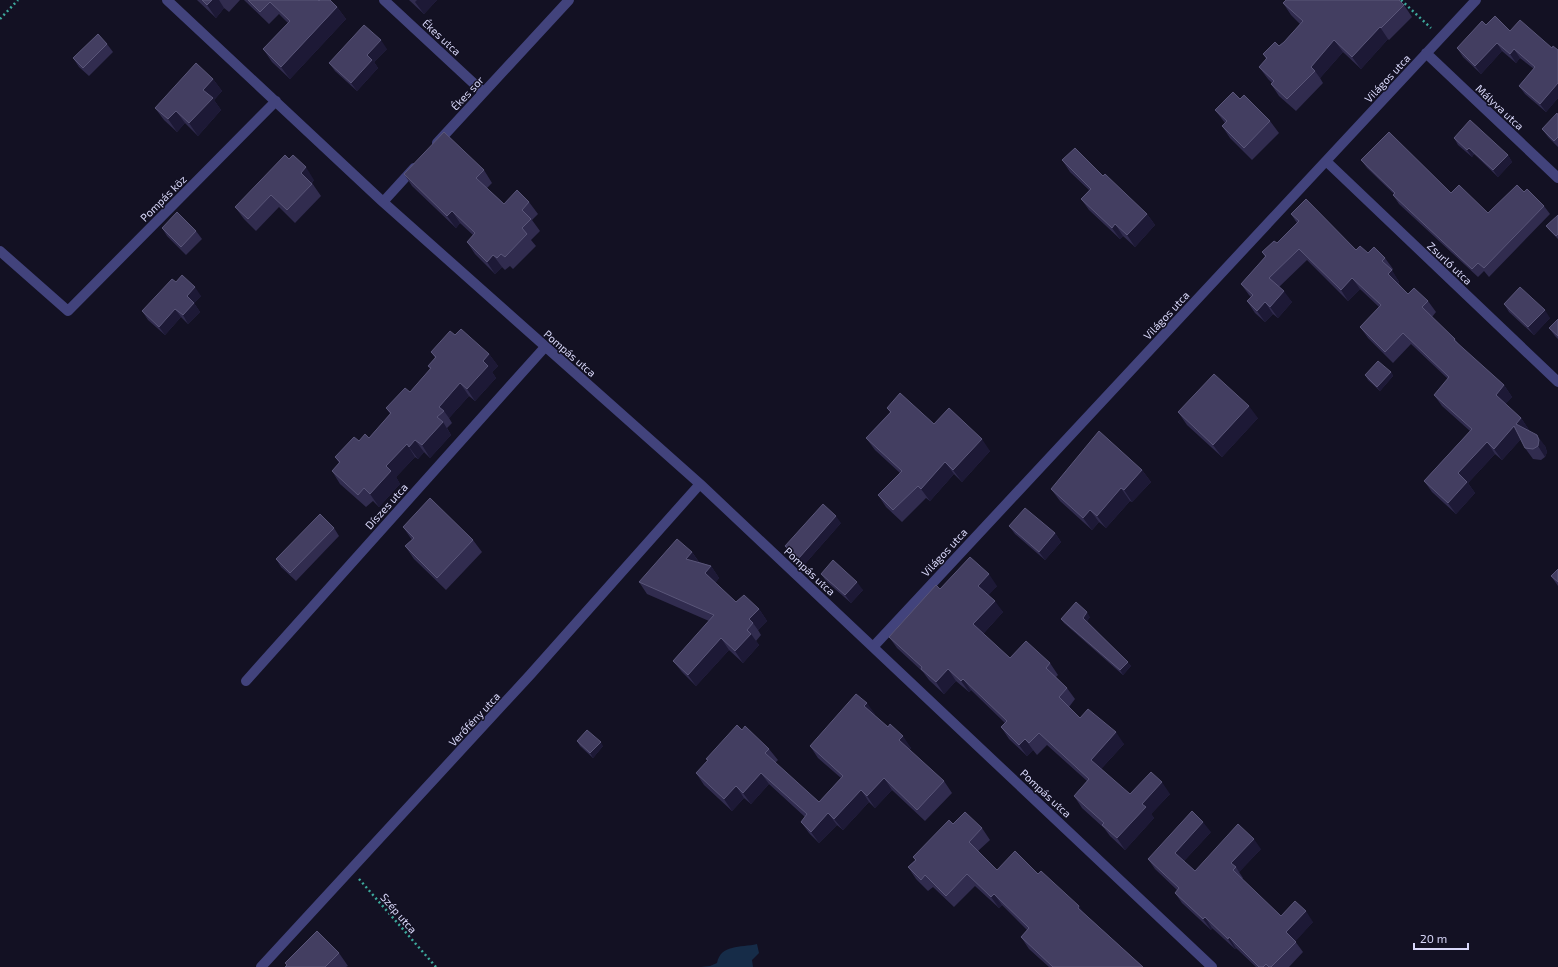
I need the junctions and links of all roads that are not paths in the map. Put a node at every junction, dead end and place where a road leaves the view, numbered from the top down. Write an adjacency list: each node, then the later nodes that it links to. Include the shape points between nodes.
1 (167, 0): 7 (street, Pompás utca)
2 (384, 0): 6 (street, Ékes utca)
3 (568, 0): 6 (street, Ékes sor)
4 (1476, 0): 5 (street, Világos utca)
5 (1426, 53): 10 (street, Világos utca); 11 (street, Mályva utca)
6 (483, 92): 8 (street, Ékes sor)
7 (276, 102): 12 (street, Pompás utca); 13 (street, Pompás köz, via 68,311)
8 (430, 150)
9 (420, 161): 12 (street)
10 (1326, 161): 15 (street, Zsurló utca); 17 (street, Világos utca)
11 (1558, 178)
12 (382, 202): 14 (street, Pompás utca)
13 (0, 250)
14 (545, 347): 16 (street, Pompás utca); 18 (street, Díszes utca)
15 (1558, 382)
16 (700, 484): 17 (street, Pompás utca); 19 (street, Verőfény utca, via 530,675)
17 (873, 646): 20 (street, Pompás utca)
18 (246, 681)
19 (261, 967)
20 (1212, 967)

